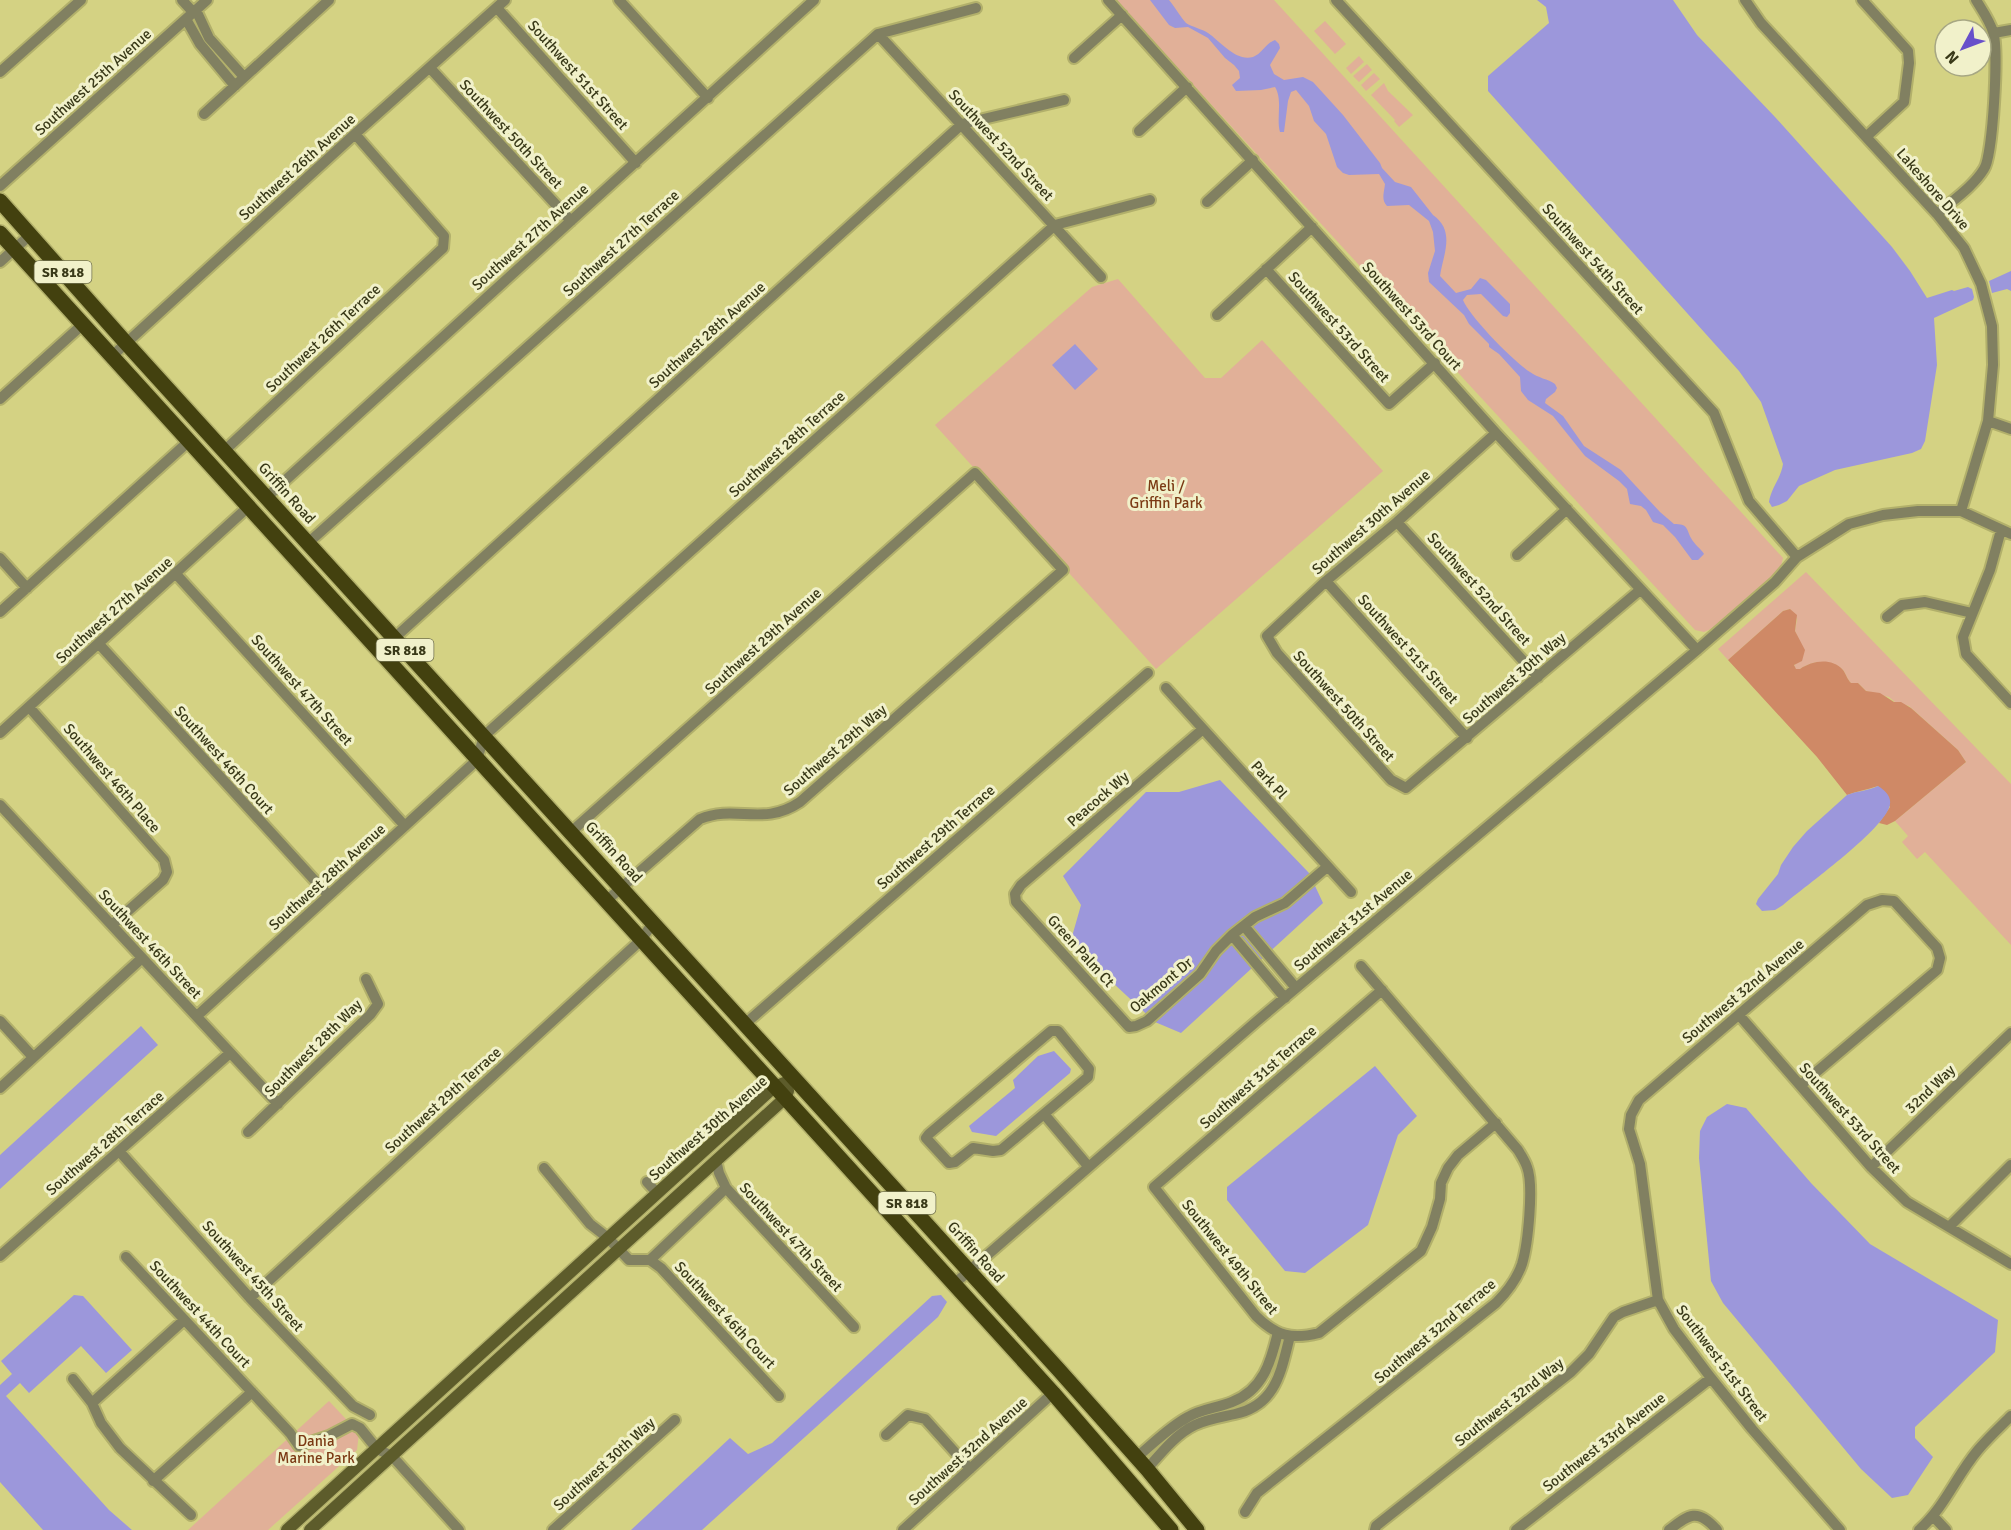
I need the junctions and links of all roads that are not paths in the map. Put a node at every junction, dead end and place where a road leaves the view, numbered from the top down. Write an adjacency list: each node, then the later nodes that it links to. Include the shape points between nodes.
1 (81, 0): 23 (street)
2 (182, 0): 14 (street)
3 (207, 0): 14 (street, Southwest 25th Avenue)
4 (329, 0): 24 (street)
5 (619, 0): 27 (street)
6 (814, 0): 27 (street, Southwest 27th Avenue)
7 (1108, 0): 15 (street, Southwest 53rd Court)
8 (1336, 0): 71 (street, Southwest 54th Street, via 1714,413 1749,501)
9 (1745, 0): 33 (street, Lakeshore Drive, via 1761,23)
10 (1862, 0): 33 (street, via 1908,51 1910,63 1904,102)
11 (1976, 0): 17 (street)
12 (501, 4): 22 (street, Southwest 26th Avenue); 35 (street, Southwest 51st Street)
13 (976, 8): 18 (street, Southwest 27th Terrace)
14 (192, 14): 19 (street); 21 (street, via 200,44); 36 (street, Southwest 25th Avenue)
15 (1122, 15): 20 (street); 26 (street, Southwest 53rd Court)
16 (2011, 30): 17 (street)
17 (1994, 33): 40 (street, via 1986,168)
18 (878, 34): 30 (street, Southwest 52nd Street); 69 (street, Southwest 27th Terrace)
19 (224, 54): 21 (street); 24 (street)
20 (1074, 58)
21 (215, 63): 25 (street)
22 (430, 68): 32 (street, Southwest 26th Avenue); 41 (street, Southwest 50th Street)
23 (0, 72)
24 (244, 77): 25 (street)
25 (235, 86): 29 (street)
26 (1187, 87): 31 (street); 34 (street, Southwest 53rd Court)
27 (708, 98): 35 (street, Southwest 27th Avenue)
28 (1064, 100): 30 (street, Southwest 28th Avenue)
29 (204, 114)
30 (962, 124): 42 (street, Southwest 52nd Street); 82 (street, Southwest 28th Avenue)
31 (1139, 131)
32 (355, 134): 52 (street, Southwest 26th Avenue); 60 (street, Southwest 26th Terrace, via 444,236 443,248)
33 (1867, 136): 40 (street, Lakeshore Drive)
34 (1253, 160): 39 (street); 43 (street, Southwest 53rd Court)
35 (636, 163): 41 (street, Southwest 27th Avenue)
36 (0, 186)
37 (1150, 200): 42 (street, Southwest 28th Terrace)
38 (0, 201): 45 (main road, Griffin Road / SR 818)
39 (1207, 202)
40 (1937, 214): 56 (street, Lakeshore Drive, via 1964,248 1981,284 1992,326)
41 (571, 220): 62 (street, Southwest 27th Avenue)
42 (1055, 225): 49 (street, Southwest 52nd Street); 93 (street, Southwest 28th Terrace)
43 (1311, 227): 48 (street); 54 (street, Southwest 53rd Court)
44 (0, 233): 46 (main road, SR 818)
45 (29, 236): 46 (street); 52 (main road, Griffin Road / SR 818)
46 (14, 249): 47 (street); 51 (main road, SR 818)
47 (0, 262)
48 (1266, 269): 50 (street); 54 (street, Southwest 53rd Street, via 1389,404)
49 (1101, 277)
50 (1217, 315)
51 (82, 325): 53 (main road, SR 818); 55 (street)
52 (126, 343): 53 (street, Southwest 26th Avenue); 60 (main road, Griffin Road / SR 818)
53 (111, 357): 59 (main road, SR 818)
54 (1435, 363): 58 (street, Southwest 53rd Court)
55 (0, 399)
56 (1988, 421): 57 (street); 65 (street, Lakeshore Drive)
57 (2011, 429)
58 (1496, 433): 64 (street, Southwest 53rd Court); 67 (street, Southwest 30th Avenue)
59 (188, 442): 61 (main road, SR 818); 76 (street)
60 (224, 450): 62 (main road, Griffin Road / SR 818)
61 (226, 484): 62 (main road); 63 (main road, SR 818)
62 (267, 497): 66 (main road, Griffin Road / SR 818)
63 (247, 508): 66 (main road); 74 (street, Southwest 27th Avenue); 85 (main road, SR 818)
64 (1567, 509): 70 (street); 77 (street, Southwest 53rd Court)
65 (1960, 511): 68 (street); 71 (street, Southwest 31st Avenue, via 1883,515 1849,524)
66 (288, 520): 69 (main road, Griffin Road / SR 818)
67 (1397, 522): 75 (street, Southwest 30th Avenue); 87 (street, Southwest 52nd Street)
68 (2006, 532): 79 (street)
69 (308, 543): 82 (main road, Griffin Road / SR 818)
70 (1517, 555)
71 (1797, 557): 84 (street, Southwest 31st Avenue, via 1775,582)
72 (0, 558): 76 (street)
73 (1063, 570): 99 (street, Southwest 29th Avenue, via 975,473); 101 (street, Southwest 29th Way, via 800,802 769,815 716,814 700,819)
74 (176, 574): 83 (street, Southwest 27th Avenue); 98 (street, Southwest 47th Street)
75 (1326, 581): 81 (street, Southwest 30th Avenue); 94 (street, Southwest 51st Street)
76 (27, 588): 78 (street)
77 (1640, 590): 84 (street, Southwest 53rd Court); 87 (street, Southwest 30th Way)
78 (0, 612)
79 (1972, 613): 80 (street, via 1925,602 1902,605); 89 (street, via 1963,637 1966,654)
80 (1887, 617)
81 (1267, 636): 96 (street, Southwest 50th Street, via 1276,653 1391,780)
82 (394, 639): 85 (street, Southwest 28th Avenue); 93 (main road, Griffin Road / SR 818)
83 (99, 644): 90 (street, Southwest 27th Avenue); 104 (street, Southwest 46th Court)
84 (1697, 650): 114 (street, Southwest 31st Avenue)
85 (379, 652): 95 (main road, SR 818)
86 (1148, 673): 120 (street, Southwest 29th Terrace)
87 (1538, 677): 94 (street, Southwest 30th Way)
88 (1166, 688): 91 (street, Park Pl)
89 (2011, 704)
90 (29, 707): 92 (street, Southwest 27th Avenue); 107 (street, Southwest 46th Place, via 164,860 167,872 163,880)
91 (1203, 729): 100 (street, Park Pl); 103 (street, Peacock Wy)
92 (0, 733)
93 (484, 736): 95 (street); 99 (main road, Griffin Road / SR 818)
94 (1467, 738): 96 (street, Southwest 30th Way)
95 (477, 760): 98 (street, Southwest 28th Avenue); 105 (main road, SR 818)
96 (1406, 788)
97 (0, 805): 107 (street, Southwest 46th Street)
98 (405, 826): 104 (street, Southwest 28th Avenue)
99 (571, 832): 101 (main road, Griffin Road / SR 818)
100 (1327, 867): 102 (street, Park Pl); 108 (street, via 1285,903)
101 (621, 887): 105 (street, Southwest 29th Way); 106 (main road, Griffin Road / SR 818)
102 (1351, 892)
103 (1015, 894): 121 (street, Green Palm Ct, via 1016,902)
104 (328, 895): 118 (street, Southwest 28th Avenue)
105 (606, 901): 110 (main road, SR 818)
106 (653, 923): 110 (street, Southwest 29th Terrace); 120 (main road, Griffin Road / SR 818)
107 (112, 925): 111 (street, Southwest 46th Street)
108 (1244, 926): 109 (street, Oakmont Dr); 114 (street)
109 (1232, 935): 116 (street); 121 (street, Oakmont Dr, via 1200,974 1147,1021)
110 (641, 940): 128 (main road, SR 818); 153 (street, Southwest 29th Terrace)
111 (142, 958): 118 (street, Southwest 46th Street); 124 (street)
112 (1361, 966): 115 (street)
113 (366, 979): 129 (street, Southwest 28th Way, via 378,1004 374,1010)
114 (1296, 988): 116 (street, Southwest 31st Avenue)
115 (1382, 990): 132 (street); 141 (street, Southwest 31st Terrace)
116 (1285, 998): 137 (street, Southwest 31st Avenue)
117 (1739, 1015): 126 (street, Southwest 53rd Street); 126 (street, Southwest 32nd Avenue, via 1868,905 1882,900 1894,901 1937,948 1937,970); 131 (street, Southwest 32nd Avenue, via 1639,1100)
118 (197, 1016): 123 (street, Southwest 46th Street)
119 (0, 1021): 124 (street)
120 (745, 1024): 125 (main road, Griffin Road / SR 818)
121 (1129, 1027)
122 (2011, 1033): 138 (street, 32nd Way)
123 (230, 1053): 129 (street, Southwest 46th Street); 134 (street, Southwest 28th Terrace)
124 (33, 1057): 127 (street)
125 (794, 1079): 128 (main road, Southwest 30th Avenue); 151 (main road, Griffin Road / SR 818)
126 (1801, 1085): 138 (street, Southwest 53rd Street)
127 (0, 1088)
128 (779, 1093): 135 (main road, Southwest 30th Avenue); 143 (main road, Southwest 30th Avenue); 152 (main road, SR 818)
129 (278, 1104): 133 (street, Southwest 28th Way)
130 (1044, 1114): 130 (street, via 1001,1150 973,1148 955,1162 949,1163 926,1138 1050,1031 1058,1030 1085,1062 1088,1077); 137 (street)
131 (1631, 1115): 154 (street, Southwest 51st Street, via 1629,1129 1640,1164)
132 (1496, 1123): 158 (street, via 1448,1168 1432,1227 1421,1251 1319,1333); 175 (street, Southwest 32nd Terrace, via 1528,1168 1530,1186 1522,1265 1508,1291 1257,1494)
133 (248, 1132)
134 (119, 1151): 147 (street, Southwest 28th Terrace); 153 (street, Southwest 45th Street)
135 (716, 1160): 142 (street, Southwest 47th Street); 146 (main road, Southwest 30th Avenue)
136 (2011, 1165): 144 (street)
137 (1088, 1166): 151 (street, Southwest 31st Avenue)
138 (1871, 1167): 144 (street, Southwest 53rd Street, via 1907,1202)
139 (544, 1168): 145 (street, via 590,1224)
140 (647, 1182): 143 (street)
141 (1154, 1186): 157 (street, Southwest 49th Street, via 1256,1316)
142 (726, 1188): 149 (street); 156 (street, Southwest 47th Street)
143 (657, 1193): 145 (main road, Southwest 30th Avenue)
144 (1948, 1227): 150 (street, Southwest 53rd Street)
145 (608, 1238): 146 (street); 170 (main road, Southwest 30th Avenue)
146 (618, 1249): 149 (street, via 628,1260); 171 (main road, Southwest 30th Avenue)
147 (0, 1256)
148 (126, 1257): 155 (street, Southwest 44th Court)
149 (650, 1260): 163 (street, Southwest 46th Court)
150 (2011, 1264)
151 (969, 1270): 152 (street, Southwest 31st Avenue); 167 (main road, Griffin Road / SR 818)
152 (954, 1284): 162 (main road, SR 818)
153 (250, 1298): 165 (street, Southwest 45th Street, via 353,1406)
154 (1658, 1300): 159 (street, Southwest 51st Street, via 1674,1329); 185 (street, Southwest 32nd Way, via 1614,1317 1589,1354 1571,1372)
155 (184, 1320): 161 (street, Southwest 44th Court); 164 (street)
156 (854, 1327)
157 (1278, 1332): 158 (street, Southwest 49th Street); 172 (street, via 1271,1362 1254,1388 1233,1402 1188,1416)
158 (1290, 1336): 172 (street, via 1282,1371 1269,1396 1237,1414 1192,1426)
159 (1711, 1378): 186 (street, Southwest 33rd Avenue); 189 (street, Southwest 51st Street)
160 (73, 1379): 164 (street)
161 (252, 1392): 170 (street, Southwest 44th Court, via 299,1446 352,1424); 174 (street)
162 (1053, 1393): 167 (main road, via 1074,1397); 173 (street, Southwest 32nd Avenue); 183 (main road, SR 818)
163 (779, 1396)
164 (92, 1403): 174 (street, via 120,1448)
165 (370, 1415)
166 (2011, 1416): 177 (street, via 1977,1451)
167 (1102, 1418): 172 (main road, Griffin Road / SR 818)
168 (675, 1420): 181 (street, Southwest 30th Way)
169 (886, 1435): 173 (street, via 908,1415 925,1419)
170 (377, 1449): 171 (street); 178 (main road, Southwest 30th Avenue)
171 (392, 1456): 179 (main road, Southwest 30th Avenue); 180 (street)
172 (1142, 1463): 184 (main road, Griffin Road / SR 818)
173 (970, 1469): 182 (street, Southwest 32nd Avenue)
174 (153, 1481): 176 (street)
175 (1245, 1512)
176 (191, 1515)
177 (1933, 1516): 190 (street); 191 (street)
178 (287, 1530)
179 (310, 1530)
180 (459, 1530)
181 (553, 1530)
182 (903, 1530)
183 (1171, 1530)
184 (1197, 1530)
185 (1375, 1530)
186 (1516, 1530)
187 (1669, 1530): 188 (street, via 1693,1515 1707,1518)
188 (1717, 1530)
189 (1840, 1530)
190 (1920, 1530)
191 (1946, 1530)

